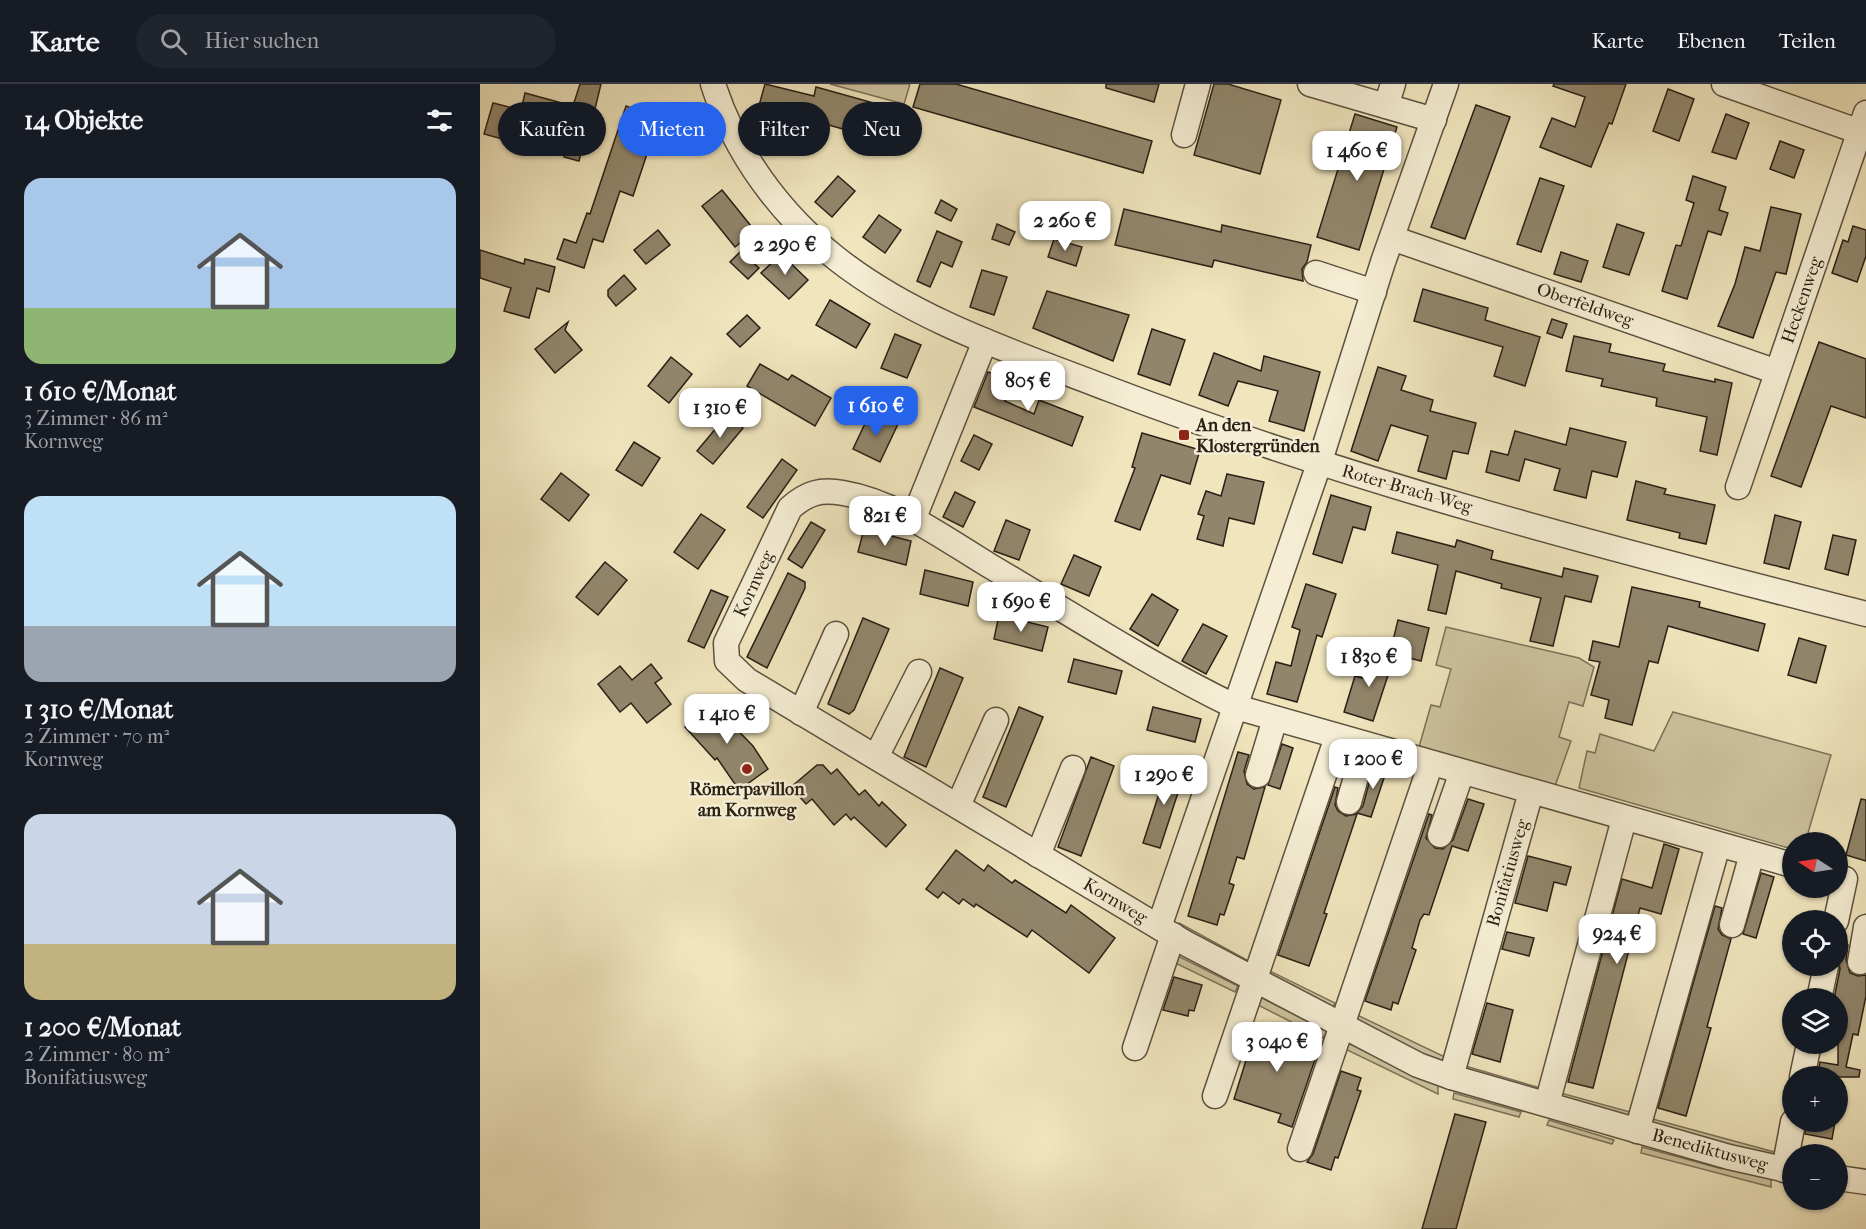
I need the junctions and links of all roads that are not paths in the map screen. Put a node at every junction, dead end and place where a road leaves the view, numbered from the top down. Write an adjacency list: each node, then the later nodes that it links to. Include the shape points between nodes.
1 (713, 84): 13 (street, Roter-Brach-Weg, via 741,150 802,228 837,259 875,284)
2 (1198, 84): 9 (street)
3 (1310, 84): 6 (street)
4 (1446, 84): 7 (street)
5 (1724, 84): 8 (street)
6 (1390, 95): 7 (street)
7 (1434, 120): 10 (street)
8 (1864, 126): 14 (street, Heckenweg)
9 (1184, 135)
10 (1392, 238): 12 (street); 14 (street, Oberfeldweg)
11 (1316, 273): 12 (street)
12 (1374, 292): 15 (street)
13 (985, 341): 15 (street, Roter-Brach-Weg); 17 (street)
14 (1777, 372): 16 (street, Heckenweg)
15 (1319, 464): 18 (street, Roter-Brach-Weg); 21 (street)
16 (1738, 487)
17 (913, 520): 21 (street, Kornweg, via 1185,683); 22 (street, Kornweg, via 842,492 804,495 790,508 726,644 727,661 734,669)
18 (1866, 614)
19 (836, 634): 22 (street)
20 (919, 672): 27 (street)
21 (1236, 707): 23 (street); 45 (street)
22 (801, 713): 27 (street, Kornweg)
23 (1275, 719): 25 (street); 31 (street)
24 (996, 720): 34 (street)
25 (1337, 737): 26 (street); 47 (street)
26 (1365, 745): 28 (street); 33 (street)
27 (876, 757): 34 (street, Kornweg)
28 (1431, 763): 30 (street); 48 (street)
29 (1073, 768): 39 (street)
30 (1462, 772): 32 (street); 36 (street)
31 (1257, 775)
32 (1531, 792): 35 (street); 50 (street, Bonifatiusweg)
33 (1348, 802)
34 (958, 806): 39 (street, Kornweg)
35 (1624, 819): 37 (street); 52 (street)
36 (1440, 835)
37 (1718, 845): 38 (street); 53 (street, Benediktusweg)
38 (1752, 854): 40 (street); 43 (street)
39 (1038, 855): 45 (street, Kornweg)
40 (1782, 862)
41 (1850, 881): 42 (street)
42 (1840, 910)
43 (1732, 925)
44 (1866, 927): 46 (street)
45 (1166, 931): 47 (street, Benediktusweg); 49 (street)
46 (1860, 962)
47 (1255, 980): 48 (street, Benediktusweg); 51 (street)
48 (1342, 1025): 50 (street, Benediktusweg, via 1418,1065); 54 (street)
49 (1135, 1048)
50 (1450, 1077): 52 (street, Benediktusweg)
51 (1215, 1096)
52 (1547, 1104): 53 (street, Benediktusweg)
53 (1637, 1131): 55 (street, Benediktusweg)
54 (1300, 1149)
55 (1782, 1168)
56 (1848, 1179): 57 (street)
57 (1866, 1182)

